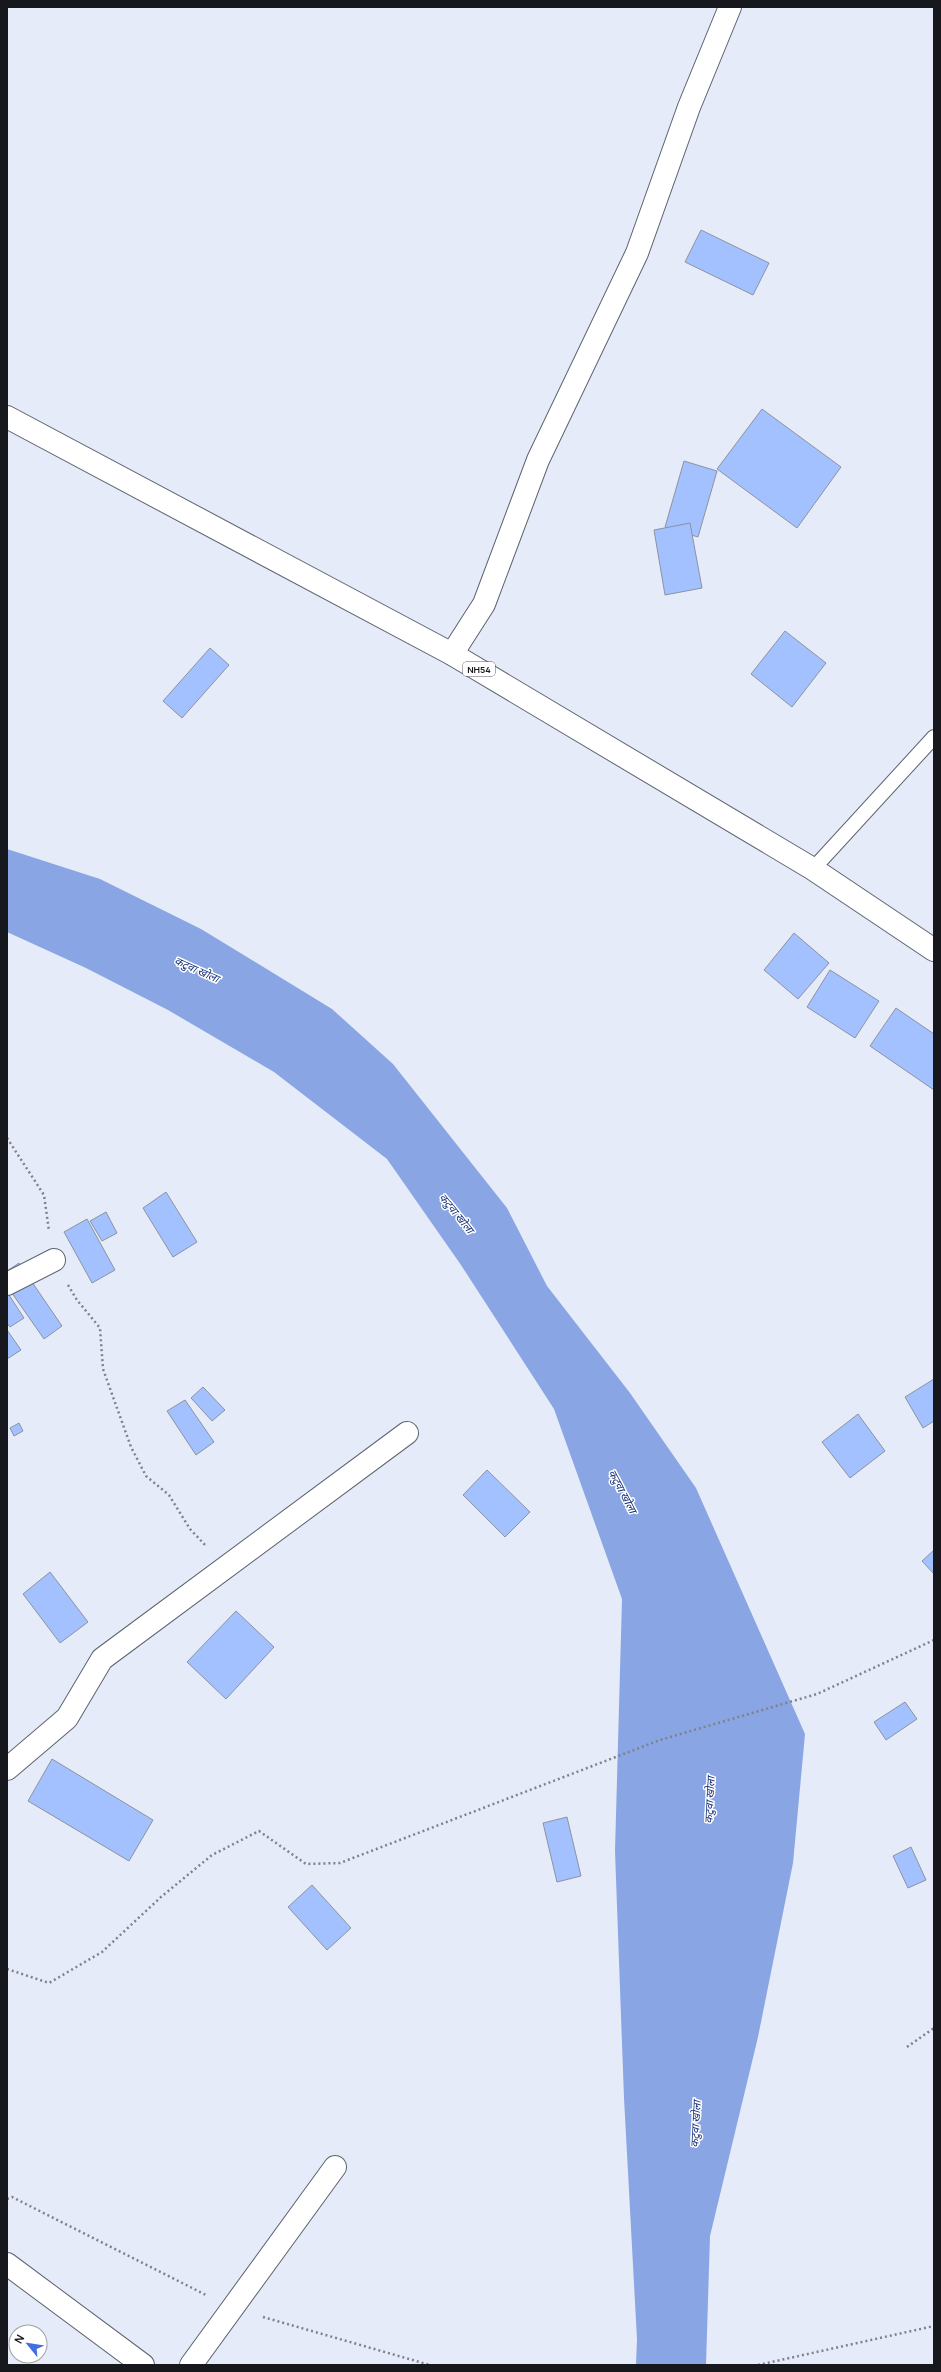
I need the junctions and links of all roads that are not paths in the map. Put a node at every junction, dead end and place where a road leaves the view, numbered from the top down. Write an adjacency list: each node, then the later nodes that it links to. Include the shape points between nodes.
1 (730, 7): 3 (street, via 689,108 637,253 538,460 484,604)
2 (7, 417): 3 (street, NH54)
3 (452, 654): 5 (street, NH54)
4 (934, 737): 5 (lane)
5 (813, 869): 6 (street, NH54)
6 (934, 950)
7 (54, 1260): 8 (street)
8 (7, 1284)
9 (407, 1433): 10 (street, via 102,1659 67,1718)
10 (7, 1769)
11 (335, 2167): 14 (street)
12 (7, 2264): 13 (street)
13 (143, 2365)
14 (191, 2365)

